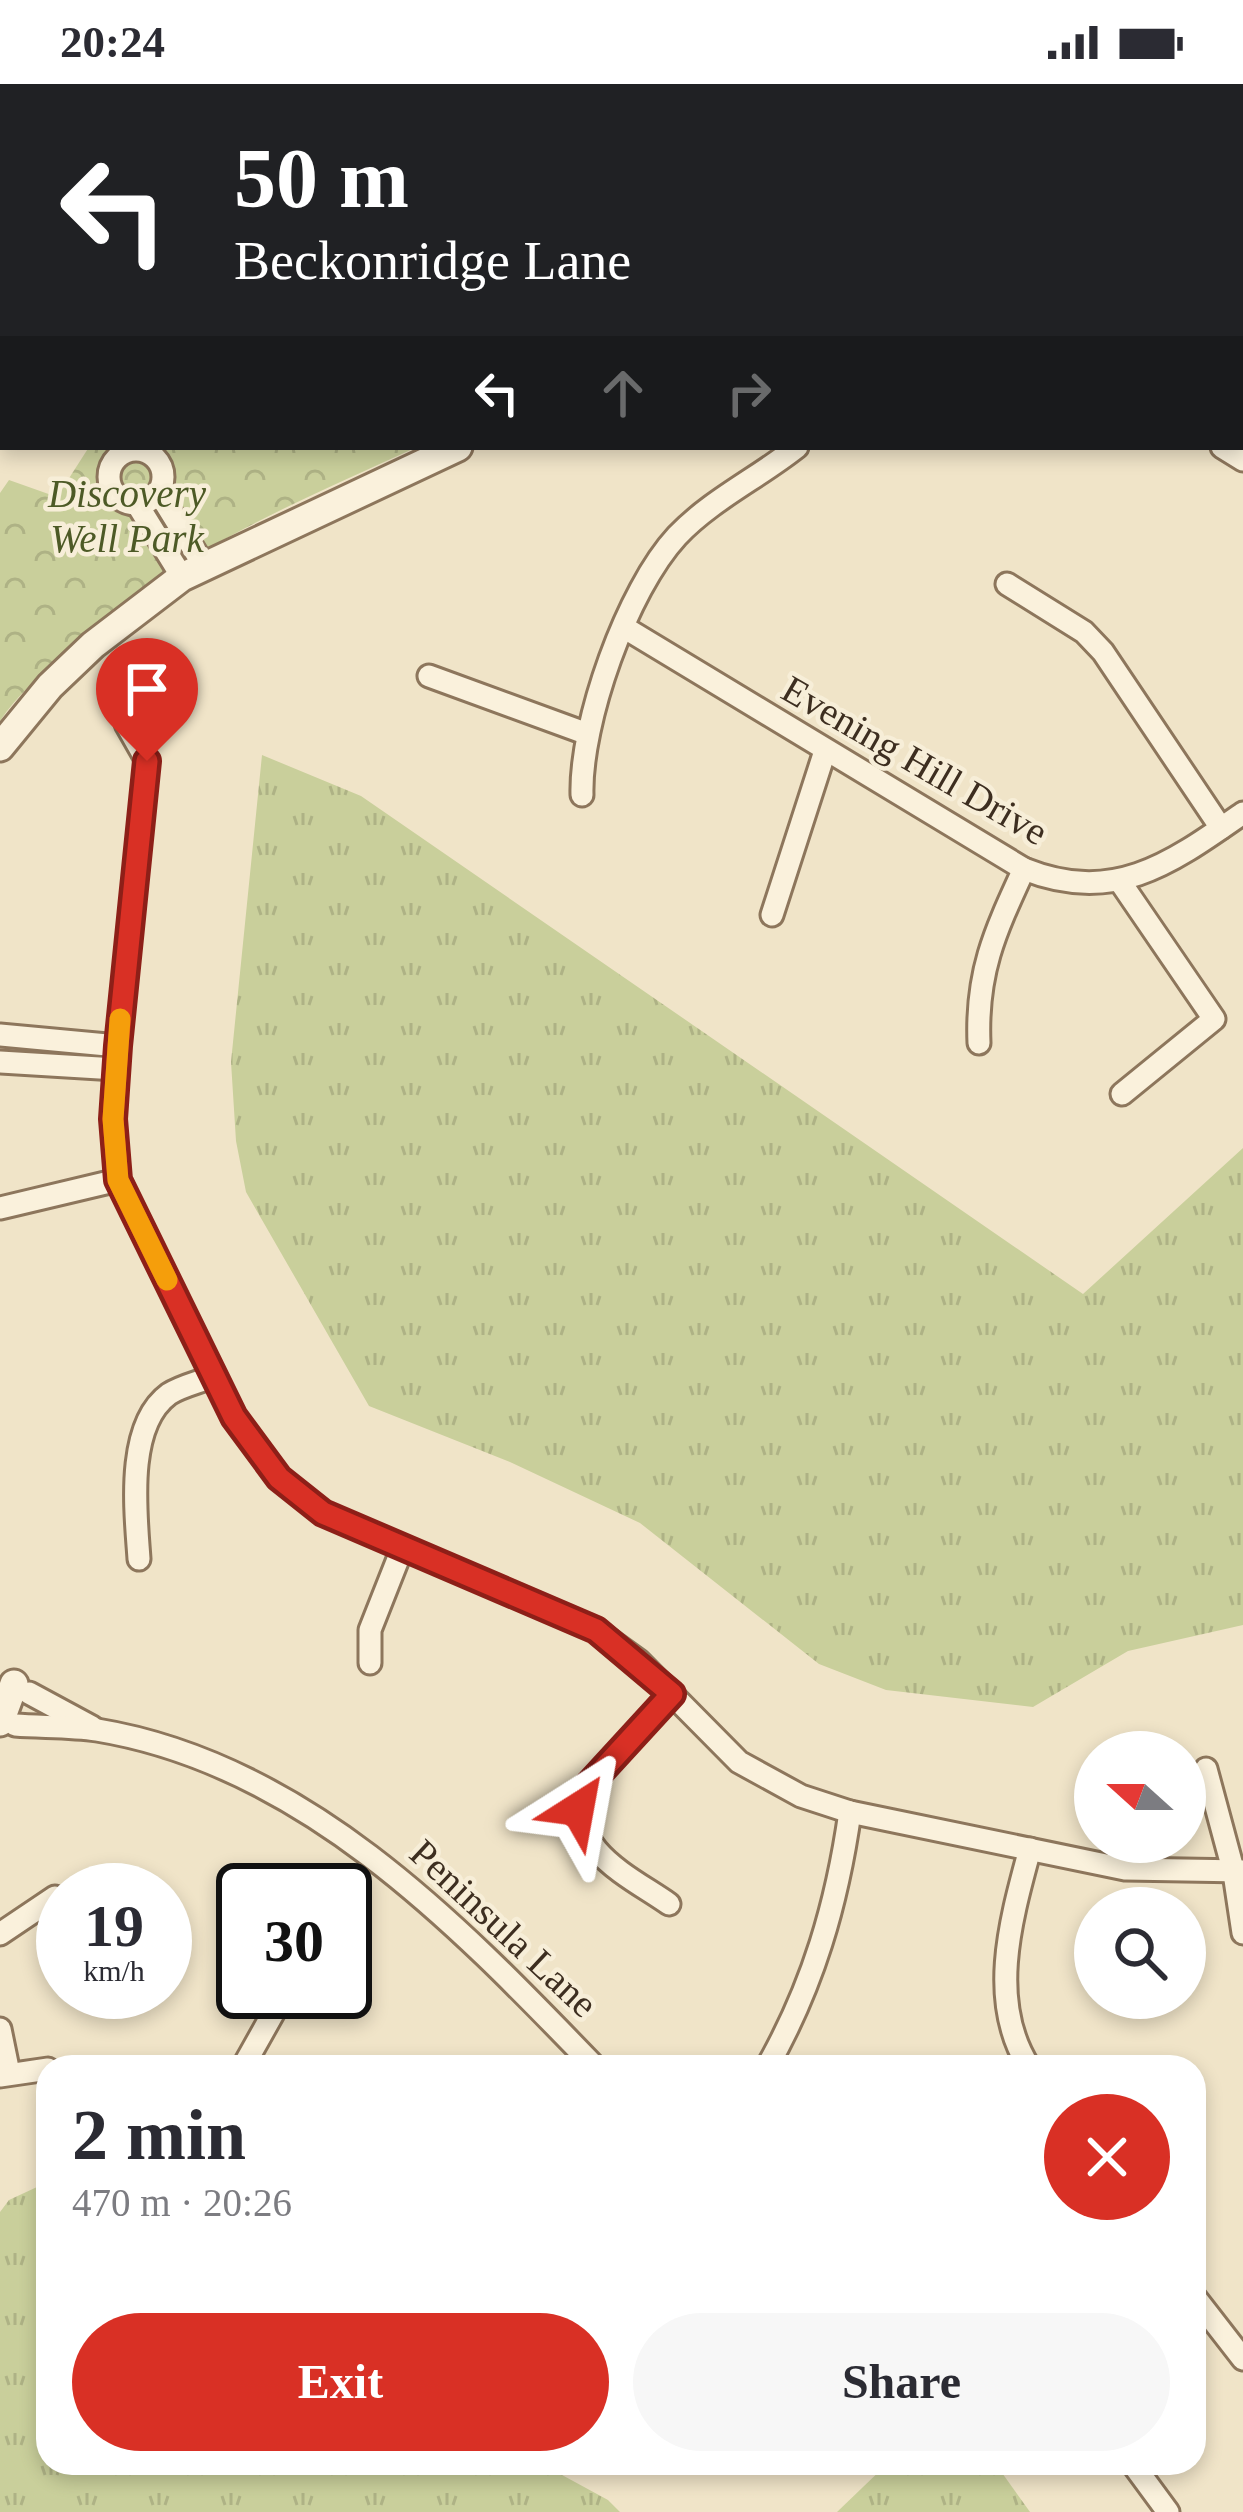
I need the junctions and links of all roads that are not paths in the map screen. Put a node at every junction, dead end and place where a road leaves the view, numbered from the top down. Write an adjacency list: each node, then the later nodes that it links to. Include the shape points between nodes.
1 (128, 450): 4 (street, via 161,465); 5 (street, via 111,488)
2 (452, 450): 6 (street)
3 (793, 450): 8 (street, via 676,537)
4 (159, 493): 5 (street); 6 (street)
5 (137, 504): 6 (street)
6 (193, 571): 12 (street, via 93,645)
7 (1006, 584): 16 (street, via 1102,652)
8 (625, 628): 11 (street); 13 (street, Evening Hill Drive)
9 (429, 676): 11 (street)
10 (126, 724): 22 (street, via 147,761)
11 (585, 733): 14 (street)
12 (0, 747)
13 (825, 751): 17 (street, Evening Hill Drive); 19 (street)
14 (582, 795)
15 (1243, 812): 16 (street)
16 (1220, 829): 18 (street)
17 (1024, 869): 18 (street, Evening Hill Drive, via 1052,880); 21 (street, via 976,990)
18 (1121, 883): 24 (street, via 1214,1019)
19 (772, 915)
20 (0, 1035): 22 (street)
21 (979, 1043)
22 (117, 1058): 23 (street); 25 (street)
23 (0, 1062)
24 (1122, 1094)
25 (118, 1180): 26 (street); 27 (street)
26 (0, 1208)
27 (214, 1376): 28 (street, via 279,1478 323,1513); 29 (street, via 168,1395 147,1430 135,1500)
28 (402, 1550): 30 (street, via 370,1630); 32 (street, via 596,1630)
29 (139, 1559)
30 (370, 1663)
31 (14, 1684): 33 (street); 34 (street, Peninsula Lane)
32 (672, 1694): 36 (street, via 752,1771); 39 (street, via 584,1790 578,1809 592,1847)
33 (5, 1723): 34 (street, Peninsula Lane)
34 (98, 1730): 46 (street, Peninsula Lane, via 194,1757 311,1815 416,1890)
35 (1206, 1769): 38 (street)
36 (850, 1812): 37 (street); 47 (street, via 822,1947)
37 (1030, 1849): 38 (street, via 1125,1868); 48 (street, via 1006,1956)
38 (1239, 1872): 41 (street)
39 (670, 1904)
40 (36, 1910): 42 (street)
41 (1243, 1933)
42 (0, 1934)
43 (270, 2019): 45 (street)
44 (0, 2029): 50 (street)
45 (250, 2055)
46 (583, 2055)
47 (774, 2055)
48 (1020, 2055)
49 (36, 2070): 50 (street)
50 (4, 2074)
51 (1206, 2311): 52 (street)
52 (1243, 2359)
53 (1141, 2475): 54 (street)
54 (1168, 2512)

